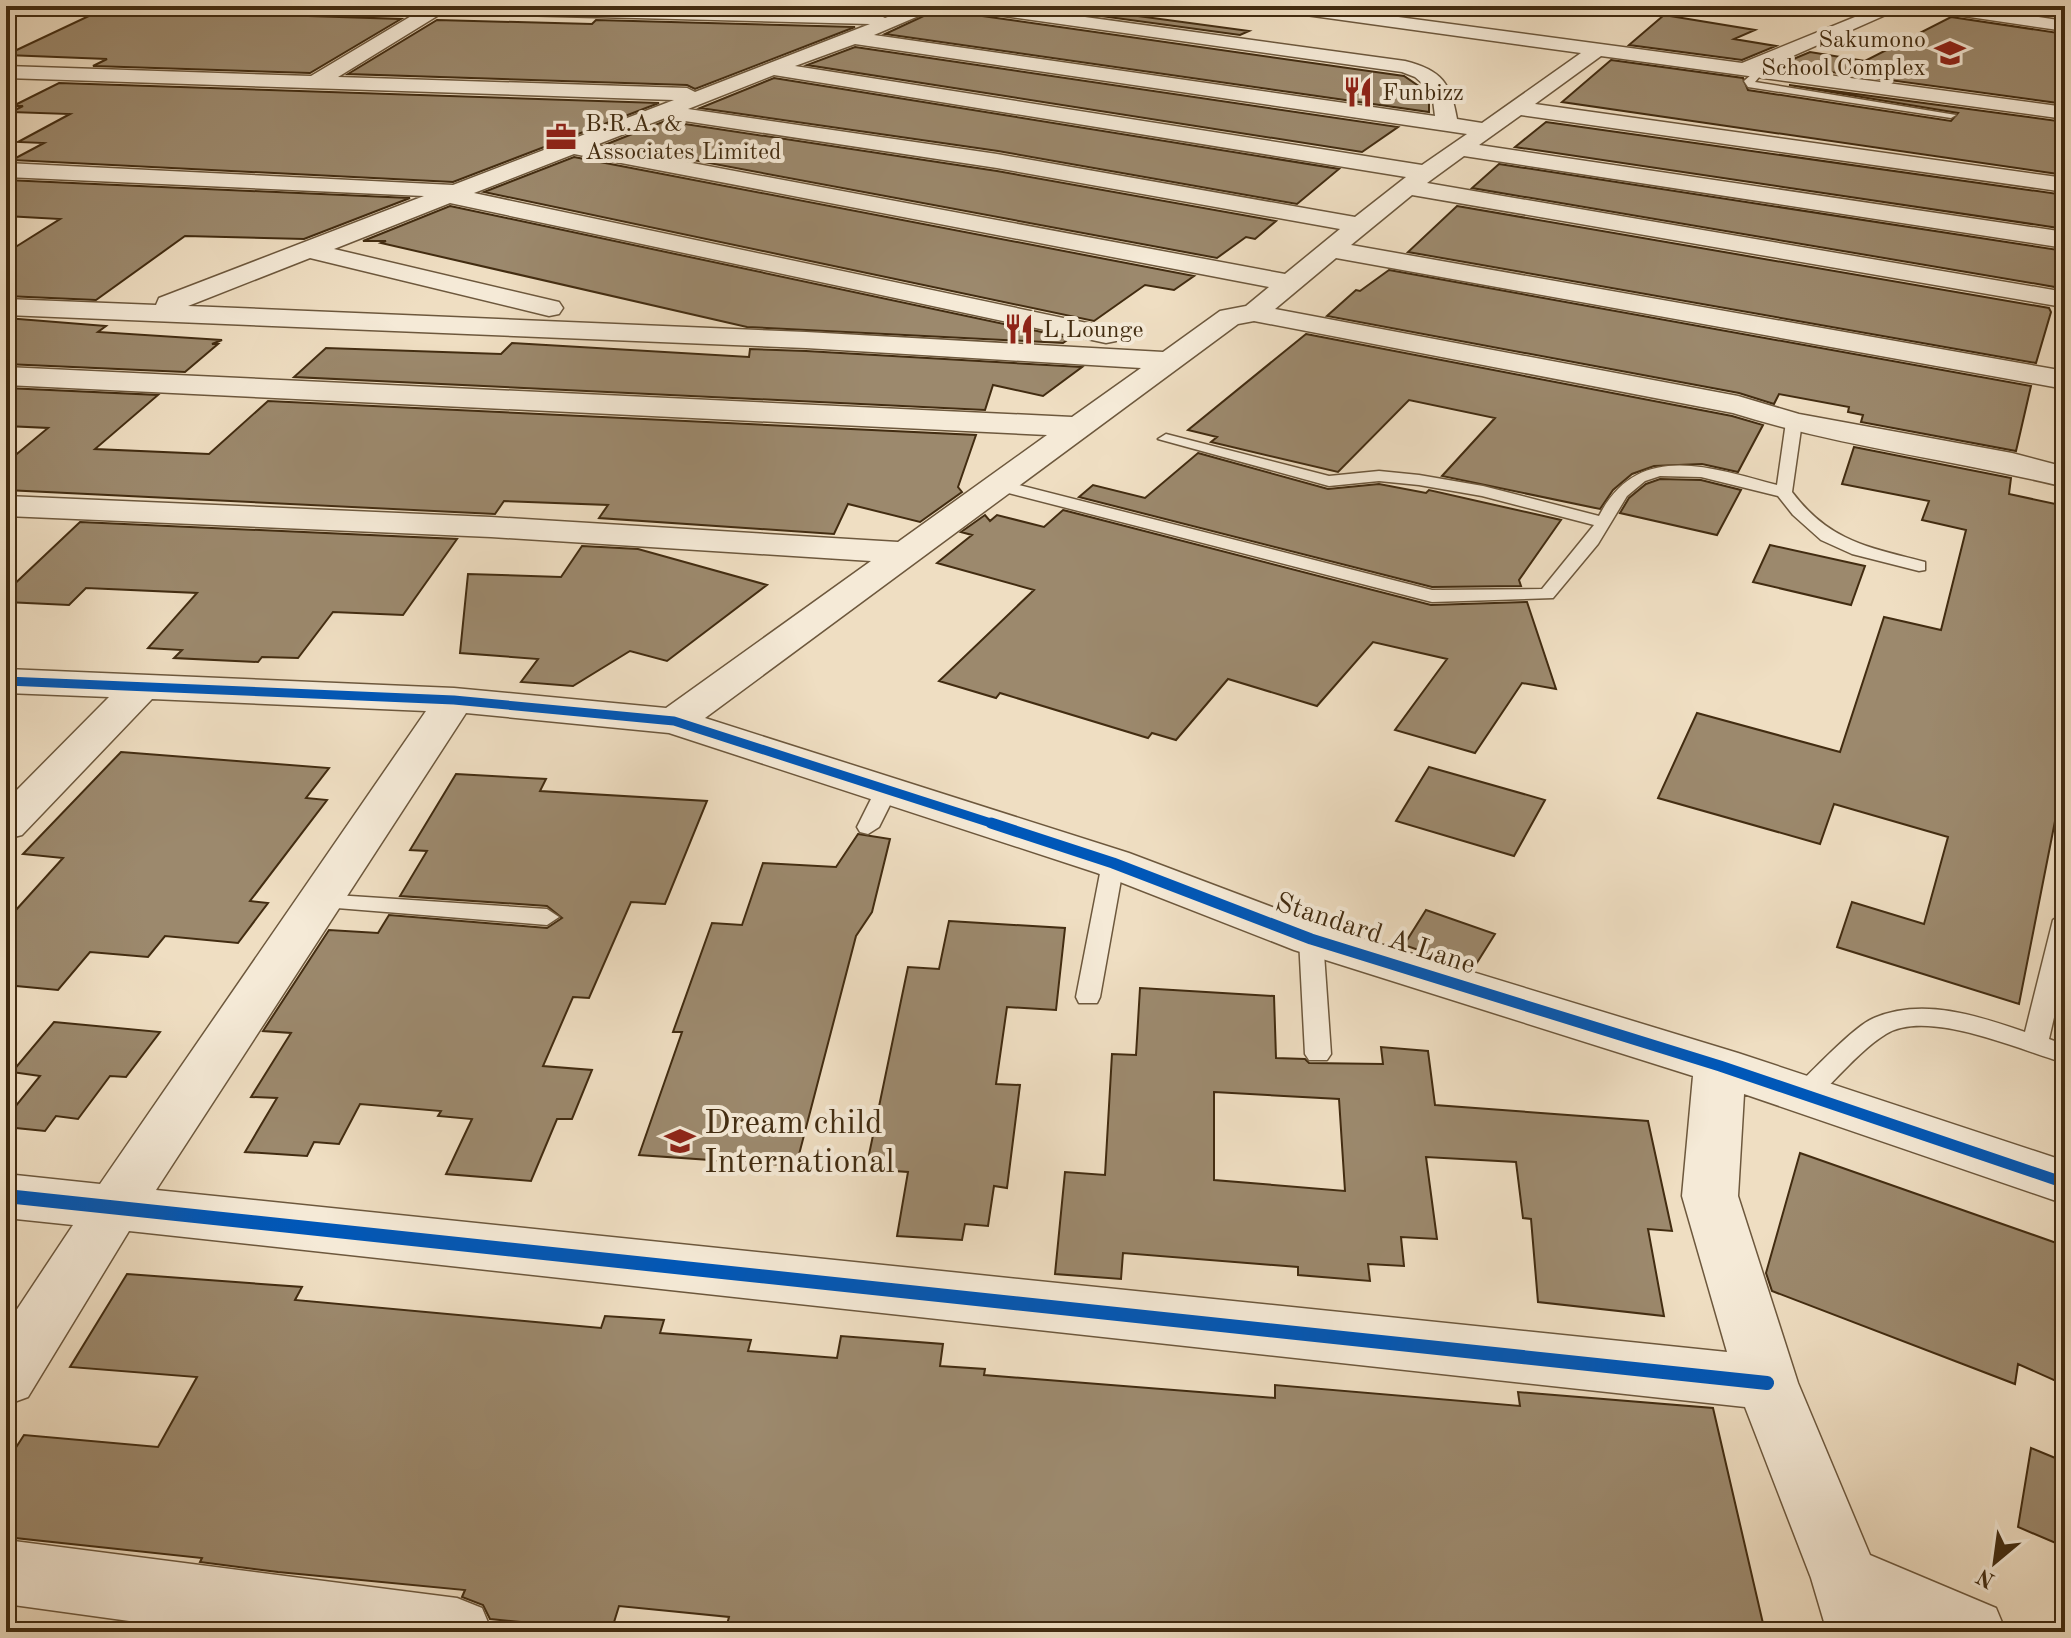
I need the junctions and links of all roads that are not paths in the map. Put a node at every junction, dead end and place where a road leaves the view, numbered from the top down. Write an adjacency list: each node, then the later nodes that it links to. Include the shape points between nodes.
1 (391, 6): 8 (street)
2 (933, 6): 10 (street)
3 (968, 6): 25 (street, via 1405,67 1442,90)
4 (1277, 6): 9 (street)
5 (1370, 6): 9 (street)
6 (1897, 6): 15 (street)
7 (1929, 6): 11 (street)
8 (439, 7): 10 (street); 18 (street)
9 (1349, 16): 13 (street)
10 (899, 20): 12 (street)
11 (2065, 26)
12 (852, 37): 14 (street); 25 (street)
13 (1594, 52): 15 (street); 21 (street)
14 (772, 69): 20 (street); 28 (street)
15 (1752, 70): 23 (street); 24 (lane, via 1752,85)
16 (6, 72): 17 (street)
17 (51, 74): 18 (street); 19 (street)
18 (317, 81): 20 (street)
19 (6, 95)
20 (705, 95): 22 (street)
21 (1518, 108): 25 (street, via 1486,130); 29 (street)
22 (664, 111): 26 (street); 31 (street, via 997,161)
23 (2065, 113)
24 (1951, 115)
25 (1454, 137): 28 (street); 32 (street)
26 (572, 147): 30 (street); 35 (street)
27 (6, 170): 30 (street)
28 (1417, 180): 31 (street); 36 (street)
29 (2065, 185)
30 (454, 193): 33 (street); 41 (street)
31 (1362, 226): 34 (street)
32 (2065, 240)
33 (308, 250): 38 (street); 39 (street)
34 (1334, 250): 35 (street); 43 (street)
35 (1289, 283): 40 (street)
36 (2057, 298)
37 (6, 307): 39 (street)
38 (549, 308)
39 (152, 311): 41 (street)
40 (1254, 313): 41 (street, via 1230,317); 44 (street, via 1738,405)
41 (1176, 356): 45 (street)
42 (6, 376): 45 (street)
43 (2065, 380)
44 (1794, 422): 48 (street); 50 (lane)
45 (1078, 427): 49 (street)
46 (1166, 439): 52 (lane, via 1329,481 1379,476 1419,480)
47 (2065, 467): 48 (street)
48 (2065, 477)
49 (999, 485): 52 (lane, via 1432,596 1547,594); 53 (street)
50 (1784, 492): 52 (lane, via 1690,469 1653,472 1622,491); 54 (lane, via 1822,536)
51 (6, 506): 53 (street, via 491,527)
52 (1604, 522)
53 (905, 553): 58 (street)
54 (1919, 566)
55 (6, 681): 56 (street, Standard A Lane)
56 (143, 686): 57 (street, Standard A Lane); 59 (street)
57 (454, 700): 58 (street, Standard A Lane); 61 (street)
58 (674, 721): 60 (street, Standard A Lane, via 877,809)
59 (6, 826)
60 (1113, 863): 64 (street, Standard A Lane); 65 (lane)
61 (320, 901): 62 (lane); 73 (street)
62 (547, 917)
63 (2065, 920): 66 (lane)
64 (1311, 939): 67 (lane); 69 (street, Standard A Lane)
65 (1088, 997)
66 (2035, 1043): 68 (lane); 70 (lane, via 1968,1022 1922,1018 1880,1025)
67 (1318, 1054)
68 (2065, 1054)
69 (1720, 1066): 70 (street, Standard A Lane); 75 (street, via 1710,1196)
70 (1804, 1094): 71 (street, Standard A Lane)
71 (2065, 1183)
72 (6, 1196): 73 (street)
73 (116, 1205): 74 (street); 75 (street)
74 (6, 1378)
75 (1767, 1383): 77 (street)
76 (6, 1572): 78 (street)
77 (1854, 1605): 79 (street)
78 (417, 1629)
79 (1971, 1632)

